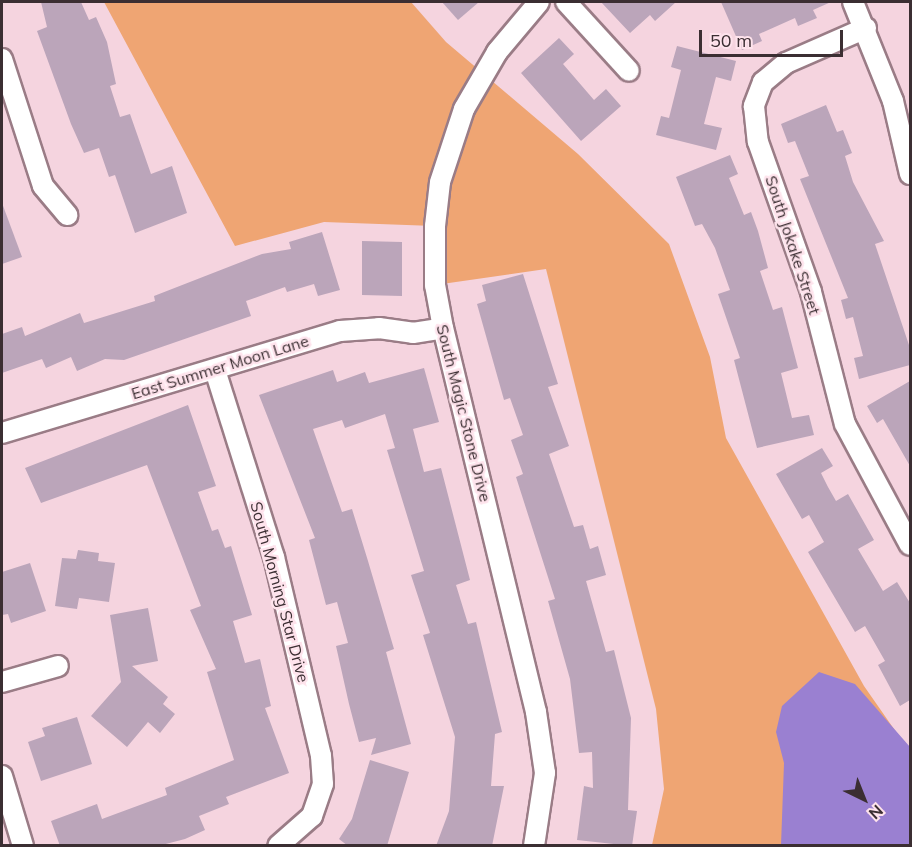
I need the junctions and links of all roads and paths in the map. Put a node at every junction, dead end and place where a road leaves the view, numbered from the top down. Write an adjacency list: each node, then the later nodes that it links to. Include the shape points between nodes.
1 (539, 2): 10 (street, South Magic Stone Drive, via 483,72 440,182 435,285)
2 (566, 2): 6 (street)
3 (853, 2): 4 (street)
4 (866, 28): 8 (street, via 893,101); 13 (street, South Jokake Street, via 786,63 763,82 754,106 758,142 811,292 845,424)
5 (2, 58): 7 (street)
6 (629, 71)
7 (8, 104): 9 (street, via 43,186)
8 (910, 174)
9 (67, 215)
10 (442, 328): 11 (street, East Summer Moon Lane, via 413,333 379,328 340,331); 19 (street, South Magic Stone Drive, via 536,712 544,772)
11 (215, 370): 12 (street, East Summer Moon Lane); 18 (street, South Morning Star Drive, via 274,557 321,756 323,784 312,816)
12 (2, 433)
13 (910, 544)
14 (58, 666): 15 (street)
15 (2, 682)
16 (2, 776): 17 (street)
17 (23, 846)
18 (278, 846)
19 (534, 846)

